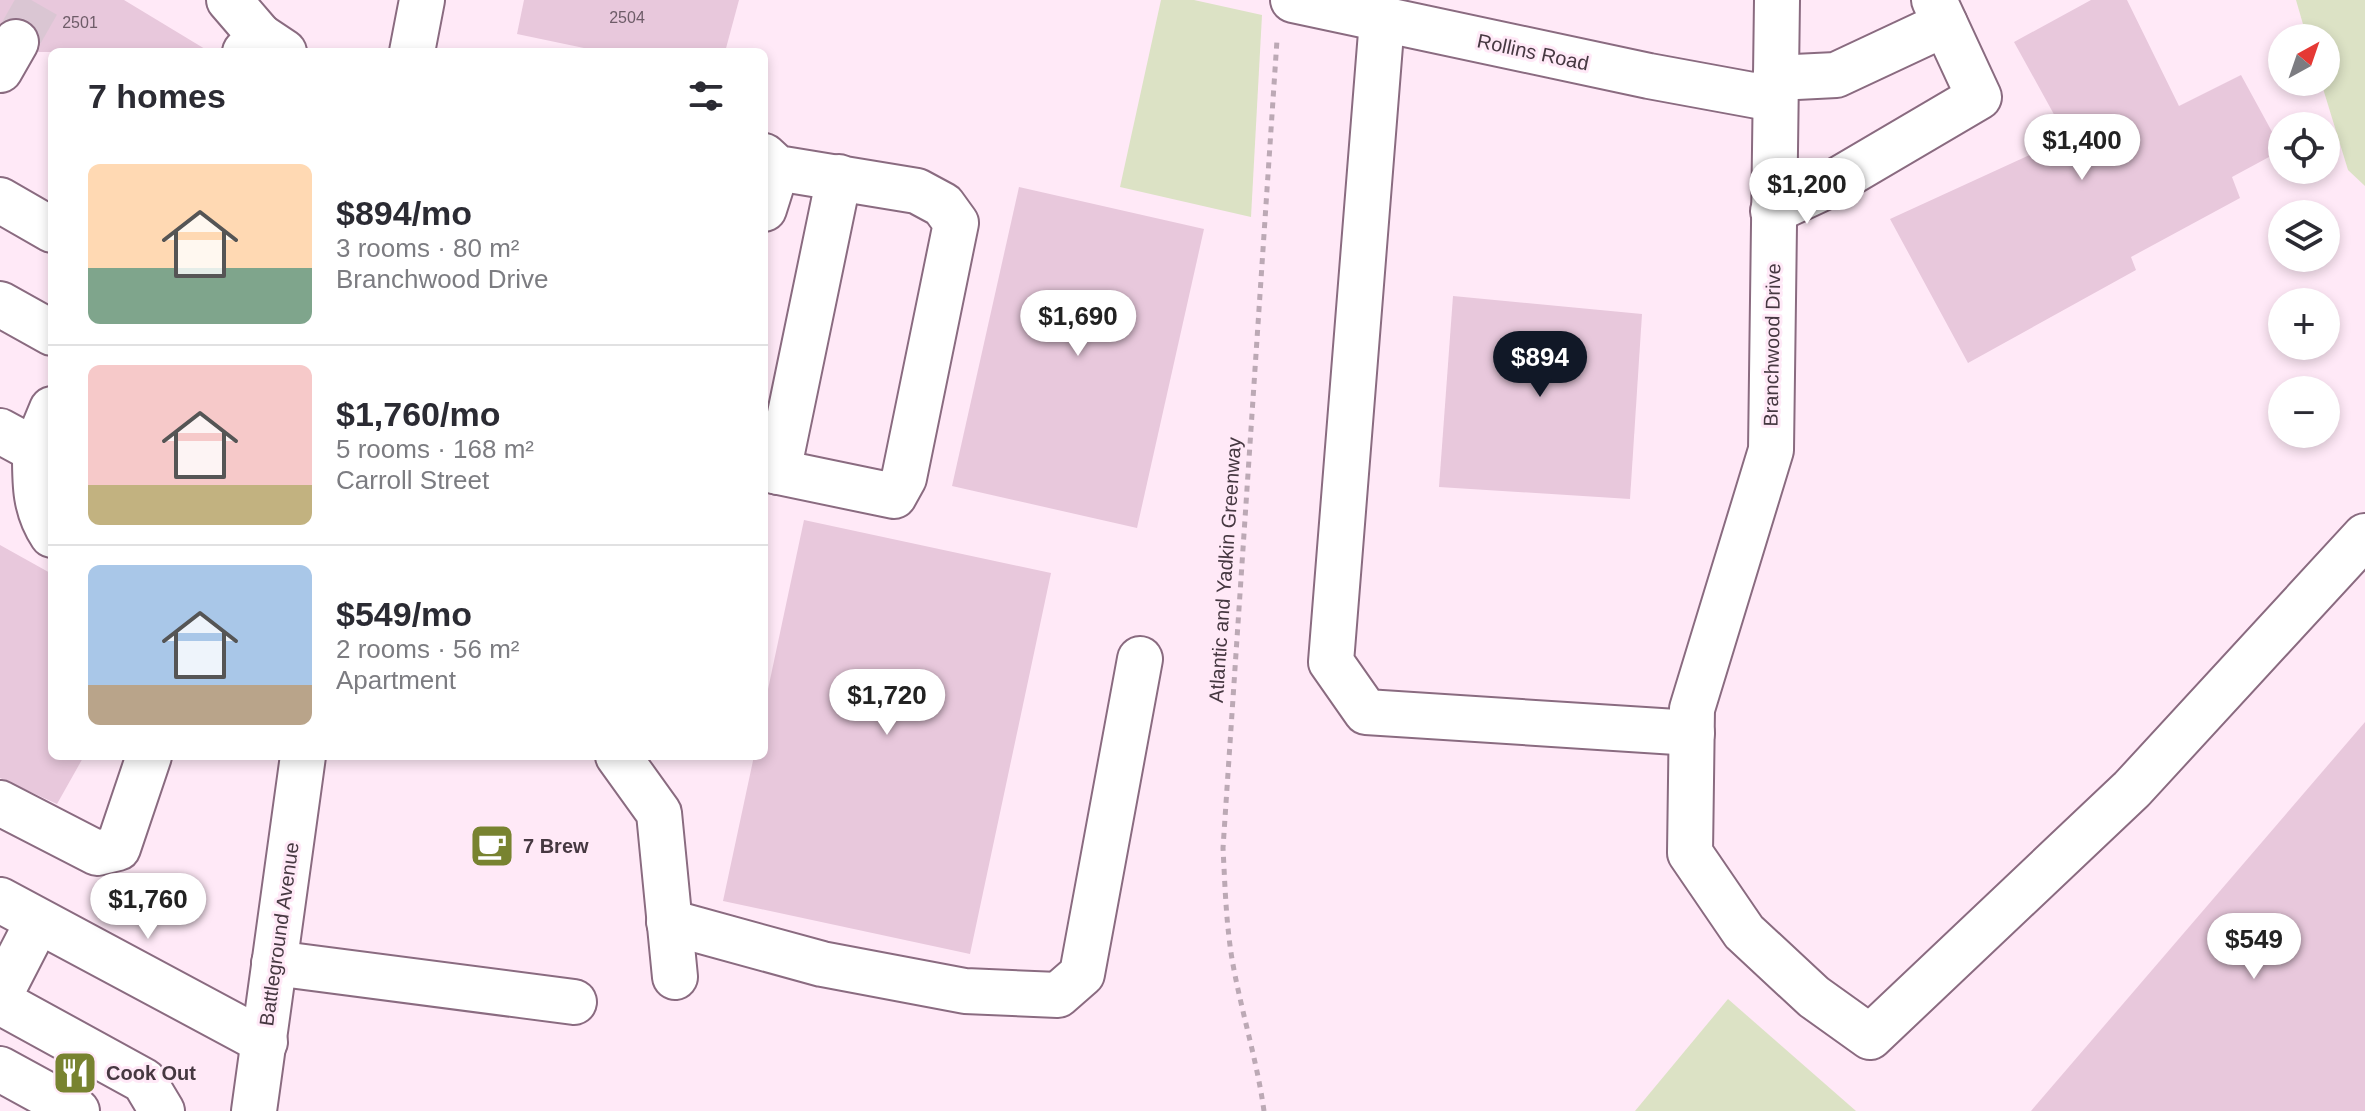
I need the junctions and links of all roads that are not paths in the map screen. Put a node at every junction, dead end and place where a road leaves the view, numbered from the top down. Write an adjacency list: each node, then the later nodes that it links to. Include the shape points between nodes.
1 (229, 0): 7 (street)
2 (422, 0): 8 (street)
3 (1777, 0): 9 (street, Branchwood Drive)
4 (1939, 12): 9 (street, Rollins Road, via 1836,75); 14 (street, via 1979,97 1831,184)
5 (1286, 14): 6 (street, Rollins Road)
6 (1382, 20): 9 (street, Rollins Road, via 1634,73); 24 (street, via 1331,662 1366,712)
7 (263, 47)
8 (422, 48)
9 (1774, 88): 14 (street, Branchwood Drive)
10 (771, 162): 11 (street); 12 (street)
11 (839, 177): 20 (street); 20 (street, via 917,191 943,205 956,223 904,478 894,496)
12 (768, 182)
13 (0, 200): 15 (street)
14 (1773, 211): 24 (street, Branchwood Drive, via 1771,450 1692,709)
15 (48, 228)
16 (0, 304): 17 (street)
17 (48, 331)
18 (48, 413): 19 (street)
19 (18, 441): 21 (street)
20 (771, 471)
21 (48, 529)
22 (2365, 536): 24 (street, Branchwood Drive, via 2132,789 1870,1037 1814,997 1744,932 1690,853)
23 (1140, 659): 31 (street, via 1082,974 1058,995 965,991 822,964)
24 (1692, 733)
25 (148, 760): 28 (street, via 118,848 97,853)
26 (302, 760): 32 (street, Battleground Avenue)
27 (621, 760): 31 (street, via 659,813)
28 (0, 803)
29 (0, 900): 30 (street)
30 (38, 921): 34 (street); 37 (street)
31 (669, 922): 33 (street)
32 (274, 963): 36 (street); 37 (street, Battleground Avenue)
33 (675, 977)
34 (0, 995)
35 (0, 1002): 40 (street, via 144,1081)
36 (574, 1002)
37 (265, 1042): 41 (street, Battleground Avenue)
38 (0, 1069): 39 (street)
39 (77, 1111)
40 (162, 1111)
41 (254, 1111)

